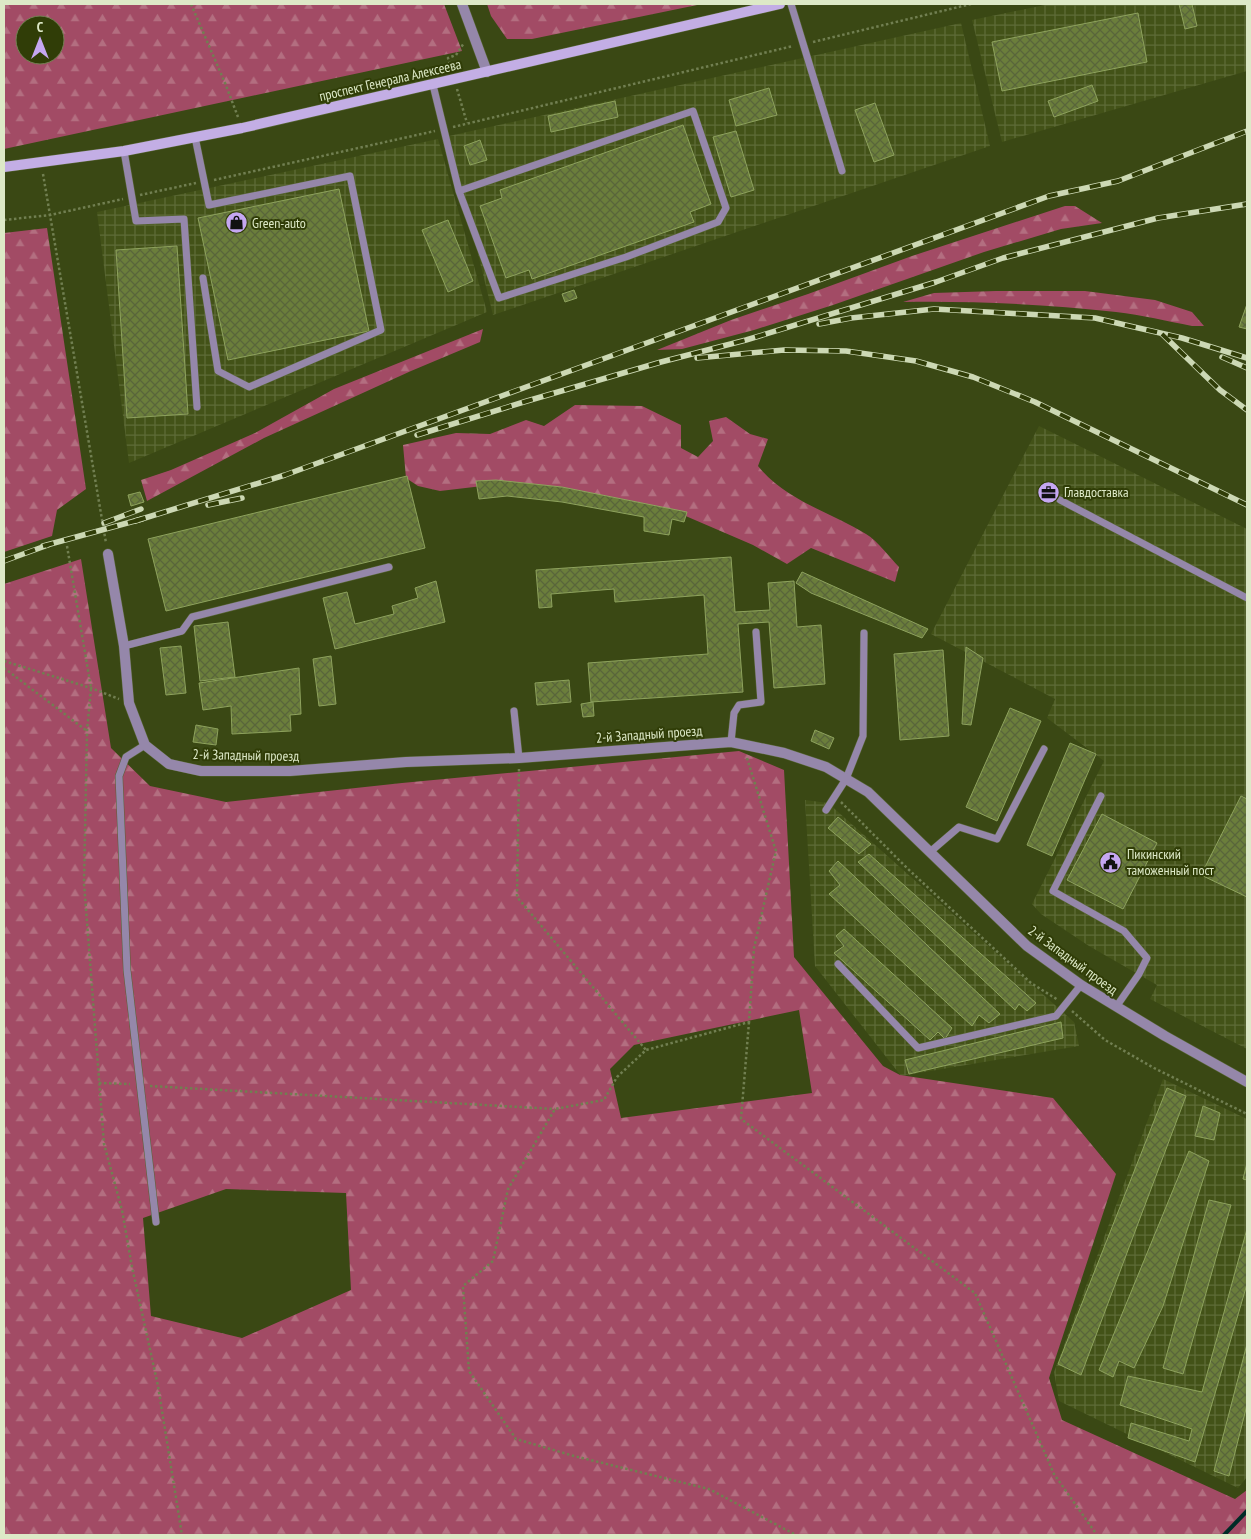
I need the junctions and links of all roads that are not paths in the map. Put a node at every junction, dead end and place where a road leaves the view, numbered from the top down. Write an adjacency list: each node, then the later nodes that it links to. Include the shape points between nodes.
1 (462, 4): 4 (street)
2 (780, 4): 4 (main road, проспект Генерала Алексеева)
3 (790, 4): 9 (lane)
4 (487, 72): 5 (main road, проспект Генерала Алексеева)
5 (433, 84): 6 (main road, проспект Генерала Алексеева); 10 (lane)
6 (195, 137): 7 (main road, проспект Генерала Алексеева); 11 (lane, via 209,205 350,176 381,330 249,387 218,371)
7 (124, 151): 8 (main road, проспект Генерала Алексеева); 12 (lane, via 136,221 184,219)
8 (4, 167)
9 (842, 171)
10 (459, 191): 10 (lane, via 499,298 626,257 718,222 726,208 693,111)
11 (203, 278)
12 (197, 407)
13 (1060, 500): 16 (lane)
14 (108, 554): 19 (street, 2-й Западный проезд)
15 (389, 566): 19 (lane, via 192,616 182,630)
16 (1247, 598)
17 (756, 632): 21 (lane, via 761,702 739,705 734,713)
18 (864, 634): 25 (lane, via 863,736)
19 (124, 646): 22 (street, 2-й Западный проезд, via 129,703)
20 (514, 710): 24 (lane)
21 (731, 742): 24 (street, 2-й Западный проезд); 25 (street, 2-й Западный проезд, via 784,753 826,767)
22 (145, 745): 24 (street, 2-й Западный проезд, via 168,764 201,771 290,771); 33 (lane, via 126,757 119,776 127,970)
23 (1044, 749): 28 (lane, via 997,839 959,826)
24 (519, 758)
25 (846, 779): 27 (lane); 28 (street, 2-й Западный проезд, via 868,792)
26 (1101, 796): 31 (lane, via 1053,892 1124,931 1147,958)
27 (826, 810)
28 (930, 852): 30 (street, 2-й Западный проезд, via 1027,946)
29 (838, 964): 30 (lane, via 918,1048 1056,1016)
30 (1081, 985): 31 (street, 2-й Западный проезд)
31 (1116, 1007): 32 (street, 2-й Западный проезд)
32 (1247, 1082)
33 (156, 1222)

